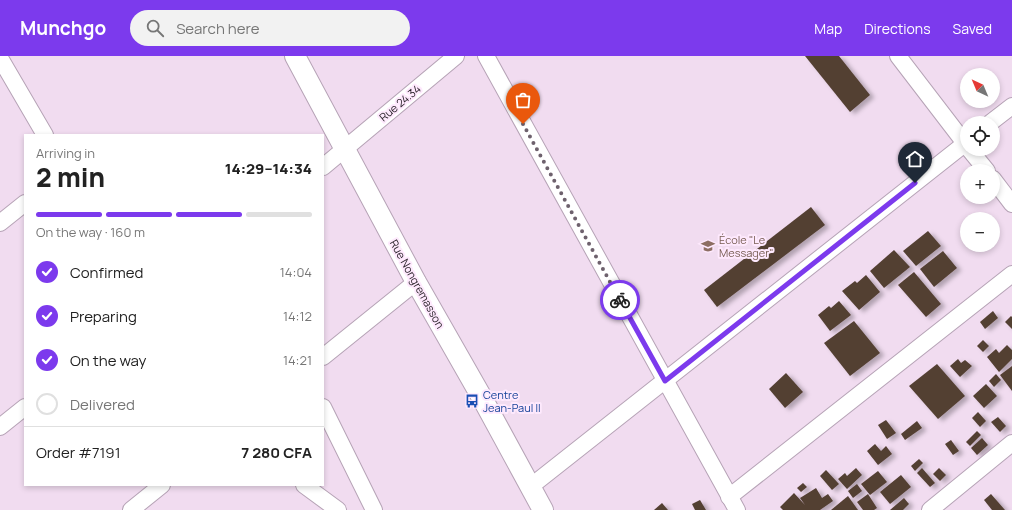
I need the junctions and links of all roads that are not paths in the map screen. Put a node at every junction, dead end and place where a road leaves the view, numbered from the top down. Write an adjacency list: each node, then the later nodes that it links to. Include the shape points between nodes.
1 (295, 56): 10 (street, Rue Nongremasson)
2 (456, 56): 10 (street, Rue 24.34)
3 (486, 56): 20 (street)
4 (898, 56): 9 (street)
5 (0, 58): 8 (street)
6 (1012, 106): 7 (street)
7 (999, 116)
8 (44, 134)
9 (960, 136)
10 (345, 150): 12 (street, Rue 24.34); 18 (street, Rue Nongremasson)
11 (960, 150): 20 (street)
12 (324, 167)
13 (1000, 188): 15 (street)
14 (24, 204): 16 (street)
15 (1012, 204)
16 (0, 222)
17 (1012, 274): 28 (street)
18 (416, 282): 19 (street); 27 (street, Rue Nongremasson)
19 (324, 356)
20 (665, 381): 27 (street); 28 (street)
21 (24, 408): 23 (street)
22 (324, 409): 31 (street)
23 (0, 426)
24 (1012, 443): 33 (street)
25 (161, 486): 29 (street)
26 (305, 486): 30 (street)
27 (530, 487): 32 (street, Rue Nongremasson)
28 (733, 503)
29 (130, 510)
30 (338, 510)
31 (374, 510)
32 (543, 510)
33 (930, 510)

